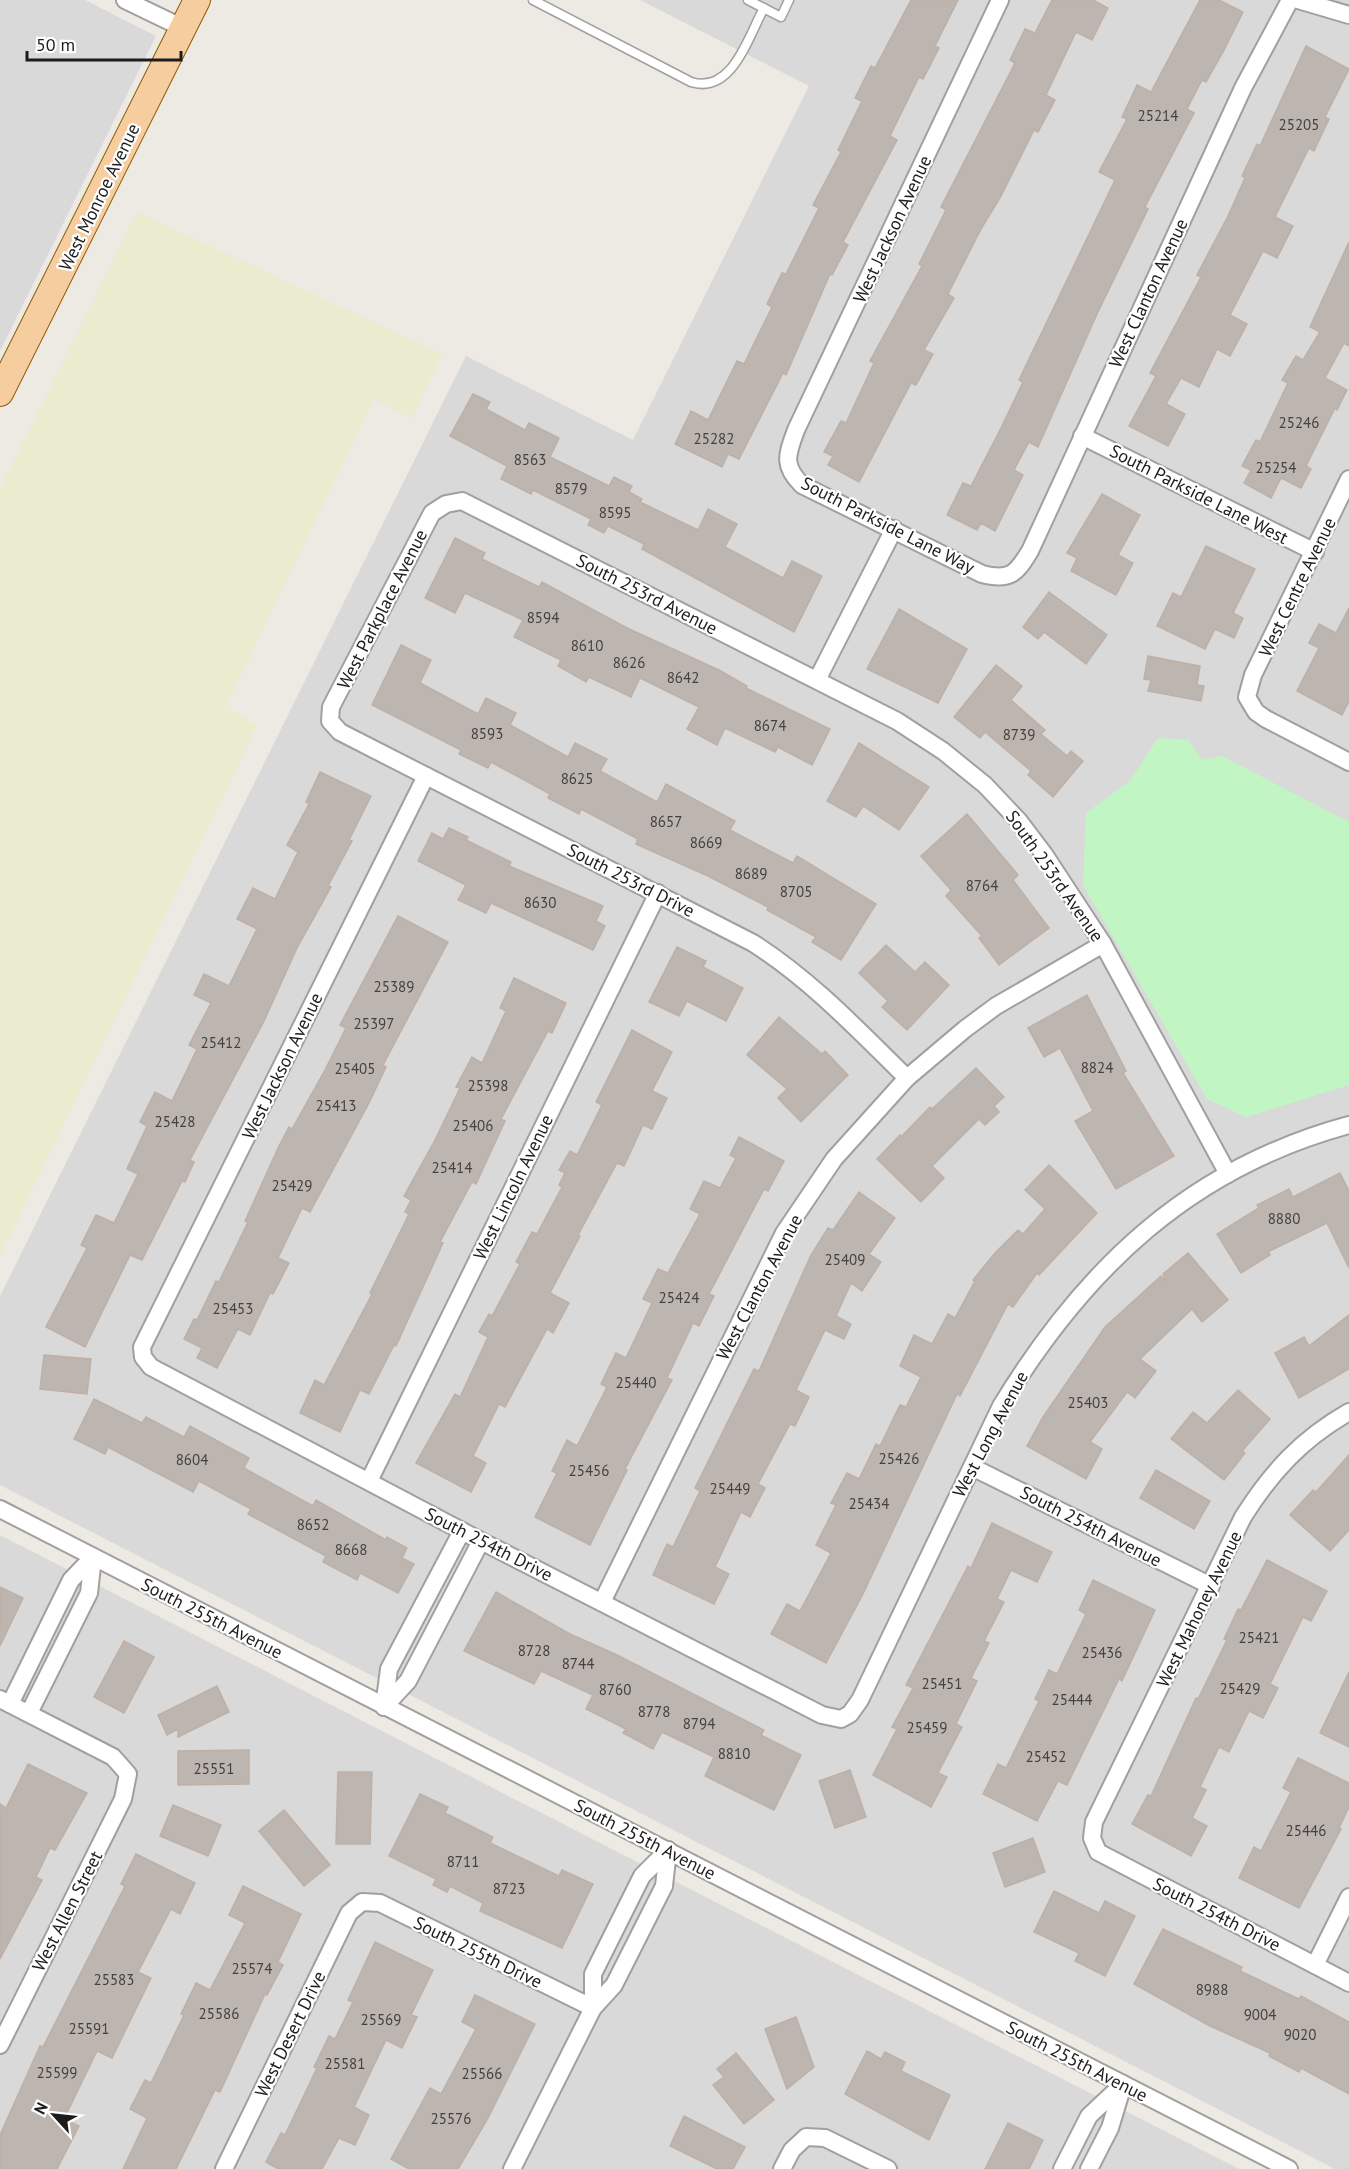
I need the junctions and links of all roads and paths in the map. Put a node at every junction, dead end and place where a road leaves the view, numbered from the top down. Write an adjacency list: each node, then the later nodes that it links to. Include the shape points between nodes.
1 (125, 0): 11 (street)
2 (197, 0): 11 (main road, West Monroe Avenue)
3 (533, 0): 9 (lane, via 704,86 716,84 729,72)
4 (748, 0): 9 (lane)
5 (789, 0): 9 (lane, via 781,17)
6 (1000, 0): 14 (street, West Jackson Avenue, via 796,430)
7 (1290, 0): 13 (street, West Clanton Avenue, via 1243,88)
8 (1299, 0): 10 (street)
9 (764, 8)
10 (1349, 15)
11 (183, 28): 12 (main road, West Monroe Avenue)
12 (0, 393)
13 (1082, 436): 18 (street, South Parkside Lane West); 19 (street, West Clanton Avenue, via 1030,551 1017,571)
14 (787, 460): 17 (street, South Parkside Lane Way, via 791,474 802,485)
15 (1349, 479): 18 (street, West Centre Avenue)
16 (446, 504): 20 (street, South 253rd Avenue, via 462,501); 21 (street, West Parkplace Avenue, via 432,513 331,707)
17 (894, 529): 19 (street, South Parkside Lane Way, via 982,574); 20 (street)
18 (1315, 552): 22 (street, West Centre Avenue, via 1253,675 1247,696 1256,712 1266,719)
19 (1000, 579)
20 (817, 680): 25 (street, South 253rd Avenue, via 921,736 985,785 1044,854)
21 (330, 721): 23 (street, South 253rd Drive, via 340,732)
22 (1349, 762)
23 (426, 776): 24 (street, South 253rd Drive); 29 (street, West Jackson Avenue, via 142,1347)
24 (658, 893): 26 (street, South 253rd Drive, via 777,959 832,1005); 32 (street, West Lincoln Avenue)
25 (1103, 944): 26 (street, West Clanton Avenue, via 996,1006); 28 (street, South 253rd Avenue)
26 (906, 1078): 38 (street, West Clanton Avenue, via 834,1159 784,1233)
27 (1349, 1125): 28 (street, via 1270,1152)
28 (1228, 1174): 31 (street, West Long Avenue, via 1173,1208 1099,1274 1030,1360 1001,1406)
29 (143, 1357): 32 (street, South 254th Drive, via 151,1367)
30 (1349, 1412): 37 (street, West Mahoney Avenue, via 1317,1430 1258,1493)
31 (972, 1467): 37 (street, South 254th Avenue); 42 (street, West Long Avenue, via 860,1700)
32 (369, 1481): 34 (street, South 254th Drive)
33 (0, 1509): 36 (street, South 255th Avenue)
34 (462, 1531): 35 (street, South 254th Drive); 40 (street, via 390,1669)
35 (481, 1541): 38 (street, South 254th Drive); 40 (street, via 408,1681)
36 (93, 1557): 39 (street, via 71,1580); 40 (street, South 255th Avenue); 41 (street, via 89,1593)
37 (1211, 1586): 43 (street, West Mahoney Avenue, via 1094,1822)
38 (602, 1602): 42 (street, South 254th Drive, via 822,1715)
39 (5, 1701): 41 (street)
40 (384, 1707): 44 (street, South 255th Avenue)
41 (29, 1713): 50 (street, West Allen Street, via 112,1757 128,1774 123,1799)
42 (842, 1719)
43 (1092, 1838): 47 (street, South 254th Drive, via 1098,1852)
44 (668, 1850): 49 (street, via 664,1886 614,1985); 49 (street, via 642,1876 593,1974); 51 (street, South 255th Avenue)
45 (1349, 1897): 47 (street)
46 (362, 1902): 49 (street, South 255th Drive, via 380,1903); 52 (street, West Desert Drive, via 349,1913)
47 (1315, 1965): 48 (street, South 254th Drive)
48 (1349, 1983)
49 (593, 2008): 53 (street)
50 (0, 2045)
51 (1123, 2084): 56 (street, via 1089,2116); 57 (street, via 1110,2128); 58 (street, South 255th Avenue)
52 (224, 2169)
53 (512, 2169)
54 (782, 2169): 55 (street, via 792,2150 806,2137 825,2138)
55 (888, 2169)
56 (1062, 2169)
57 (1089, 2169)
58 (1289, 2169)

